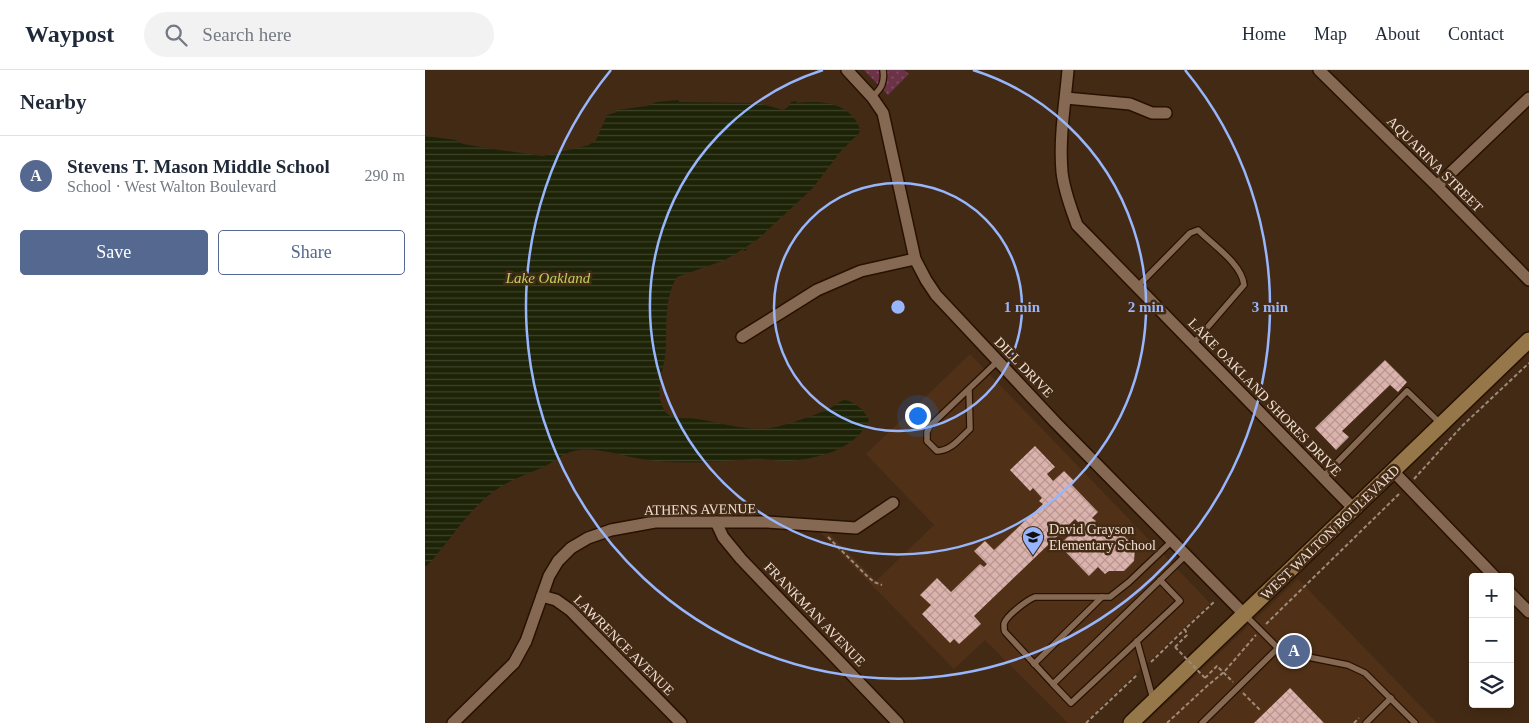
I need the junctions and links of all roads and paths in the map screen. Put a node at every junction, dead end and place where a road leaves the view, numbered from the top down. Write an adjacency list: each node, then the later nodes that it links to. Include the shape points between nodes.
1 (847, 70): 5 (street, DILL DRIVE)
2 (883, 70): 5 (lane, via 885,77 881,90)
3 (1068, 70): 6 (street, LAKE OAKLAND SHORES DRIVE)
4 (1319, 70): 9 (street, AQUARINA STREET)
5 (871, 97): 10 (street, DILL DRIVE, via 886,121)
6 (1066, 98): 8 (street, via 1130,104 1151,113); 12 (street, LAKE OAKLAND SHORES DRIVE, via 1062,172 1077,225)
7 (1529, 98): 9 (street)
8 (1166, 113)
9 (1437, 186): 11 (street, AQUARINA STREET)
10 (915, 259): 13 (street, via 861,271 817,290); 16 (street, DILL DRIVE, via 936,295)
11 (1529, 280)
12 (1137, 287): 15 (street, LAKE OAKLAND SHORES DRIVE); 15 (lane, via 1191,233 1198,230 1236,266 1243,276 1244,285)
13 (742, 337)
14 (1529, 340): 19 (main road, WEST WALTON BOULEVARD)
15 (1193, 344): 21 (street, LAKE OAKLAND SHORES DRIVE)
16 (997, 361): 18 (lane); 27 (street, DILL DRIVE)
17 (1529, 363): 22 (path, via 1462,426)
18 (969, 389): 18 (lane, via 930,426 927,440 937,451 950,448 970,429)
19 (1441, 425): 20 (main road, WEST WALTON BOULEVARD); 21 (lane, via 1407,391)
20 (1393, 472): 22 (street); 24 (main road, WEST WALTON BOULEVARD)
21 (1323, 477): 24 (street, LAKE OAKLAND SHORES DRIVE)
22 (1407, 487): 29 (street); 39 (path)
23 (893, 503): 26 (street, ATHENS AVENUE, via 856,528)
24 (1354, 509): 37 (main road, WEST WALTON BOULEVARD)
25 (716, 522): 26 (street, ATHENS AVENUE); 33 (street, ATHENS AVENUE, via 655,522 588,538 558,561); 50 (street, FRANKMAN AVENUE, via 723,537 741,559)
26 (819, 525): 31 (path, via 867,576)
27 (1172, 541): 28 (street, DILL DRIVE); 34 (lane, via 1117,592)
28 (1186, 555): 30 (lane); 32 (street, DILL DRIVE)
29 (1491, 573)
30 (1160, 580): 40 (lane, via 1180,601); 45 (lane)
31 (882, 585)
32 (1223, 594): 37 (street, DILL DRIVE); 38 (path)
33 (542, 596): 48 (street, ATHENS AVENUE, via 526,641 514,663); 49 (street, LAWRENCE AVENUE, via 556,600 570,610)
34 (1103, 597): 42 (lane); 42 (lane, via 1035,597 1017,610 1004,625 1005,632)
35 (1514, 597): 36 (street)
36 (1529, 612)
37 (1244, 614): 39 (lane); 47 (main road, WEST WALTON BOULEVARD)
38 (1185, 629): 43 (path, bridge, via 1187,635 1175,647 1205,678); 44 (path)
39 (1260, 630): 41 (lane); 53 (path, via 1224,672)
40 (1137, 641): 44 (lane); 45 (lane, via 1071,704)
41 (1278, 648): 46 (lane, via 1348,665 1365,674); 54 (lane)
42 (1033, 664): 45 (lane)
43 (1217, 666)
44 (1145, 667): 47 (lane); 51 (path)
45 (1053, 684)
46 (1391, 698): 55 (lane); 56 (lane)
47 (1154, 702): 52 (main road, WEST WALTON BOULEVARD)
48 (453, 723)
49 (681, 723)
50 (898, 723)
51 (1086, 723)
52 (1131, 723)
53 (1167, 723)
54 (1202, 723)
55 (1366, 723)
56 (1415, 723)

